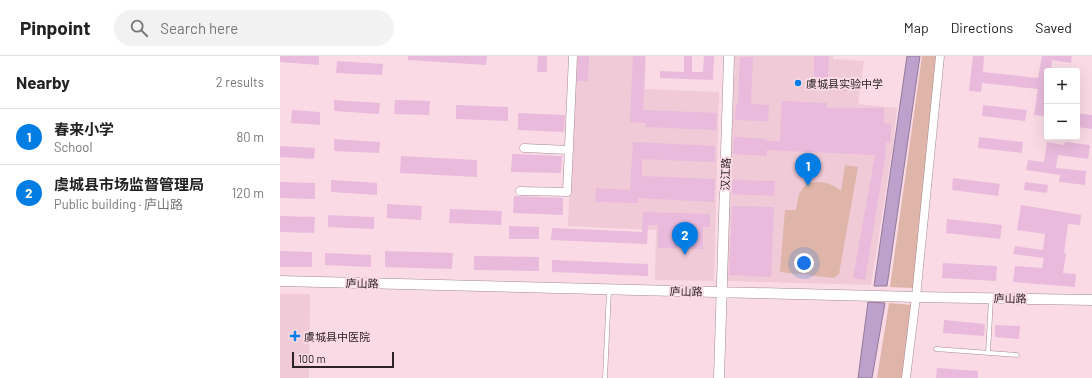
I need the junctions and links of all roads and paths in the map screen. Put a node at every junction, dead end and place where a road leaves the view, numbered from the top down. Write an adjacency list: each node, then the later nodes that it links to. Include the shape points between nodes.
1 (573, 56): 5 (street)
2 (728, 56): 9 (street, 汉江路)
3 (940, 56): 10 (street)
4 (524, 148): 5 (street)
5 (569, 150): 6 (street, via 567,192)
6 (520, 191)
7 (280, 281): 8 (street, 庐山路)
8 (609, 289): 9 (street, 庐山路); 16 (lane)
9 (722, 292): 10 (street, 庐山路); 17 (street, 汉江路)
10 (916, 297): 11 (street, 庐山路); 18 (street)
11 (991, 298): 12 (street, 庐山路); 14 (lane)
12 (1092, 300)
13 (936, 349): 14 (lane)
14 (988, 353): 15 (lane)
15 (1017, 355)
16 (605, 378)
17 (719, 378)
18 (906, 378)

